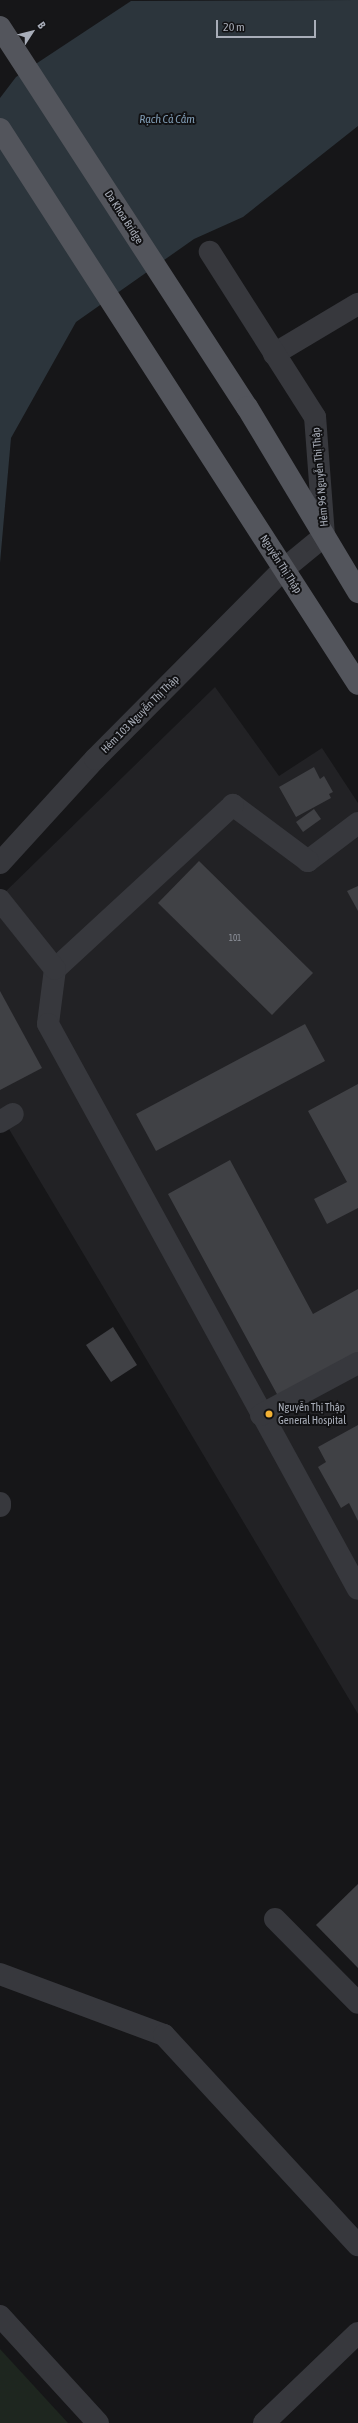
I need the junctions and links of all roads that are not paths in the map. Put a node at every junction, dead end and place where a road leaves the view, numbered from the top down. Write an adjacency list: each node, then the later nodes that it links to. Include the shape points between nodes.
1 (0, 27): 6 (main road, Da Khoa Bridge, via 247,407)
2 (0, 130): 7 (main road, Nguyễn Thị Thập)
3 (210, 252): 5 (street, Hẻm 96 Nguyễn Thị Thập)
4 (358, 304): 5 (street)
5 (274, 354): 6 (street, Hẻm 96 Nguyễn Thị Thập, via 315,417)
6 (324, 536): 7 (street, Hẻm 96 Nguyễn Thị Thập); 8 (main road)
7 (284, 568): 9 (main road, Nguyễn Thị Thập); 11 (street, Hẻm 103 Nguyễn Thị Thập, via 95,759)
8 (358, 592)
9 (358, 684)
10 (358, 823): 13 (street, via 308,861 233,805)
11 (0, 863)
12 (0, 900): 13 (street)
13 (55, 969): 15 (street, via 48,1024)
14 (358, 1362): 15 (street)
15 (261, 1414): 16 (street)
16 (358, 1589)
17 (275, 1919): 19 (street)
18 (0, 1974): 20 (street, via 164,2035)
19 (358, 2003)
20 (358, 2245)
21 (0, 2316): 23 (street)
22 (358, 2333): 24 (street)
23 (98, 2423)
24 (264, 2423)

